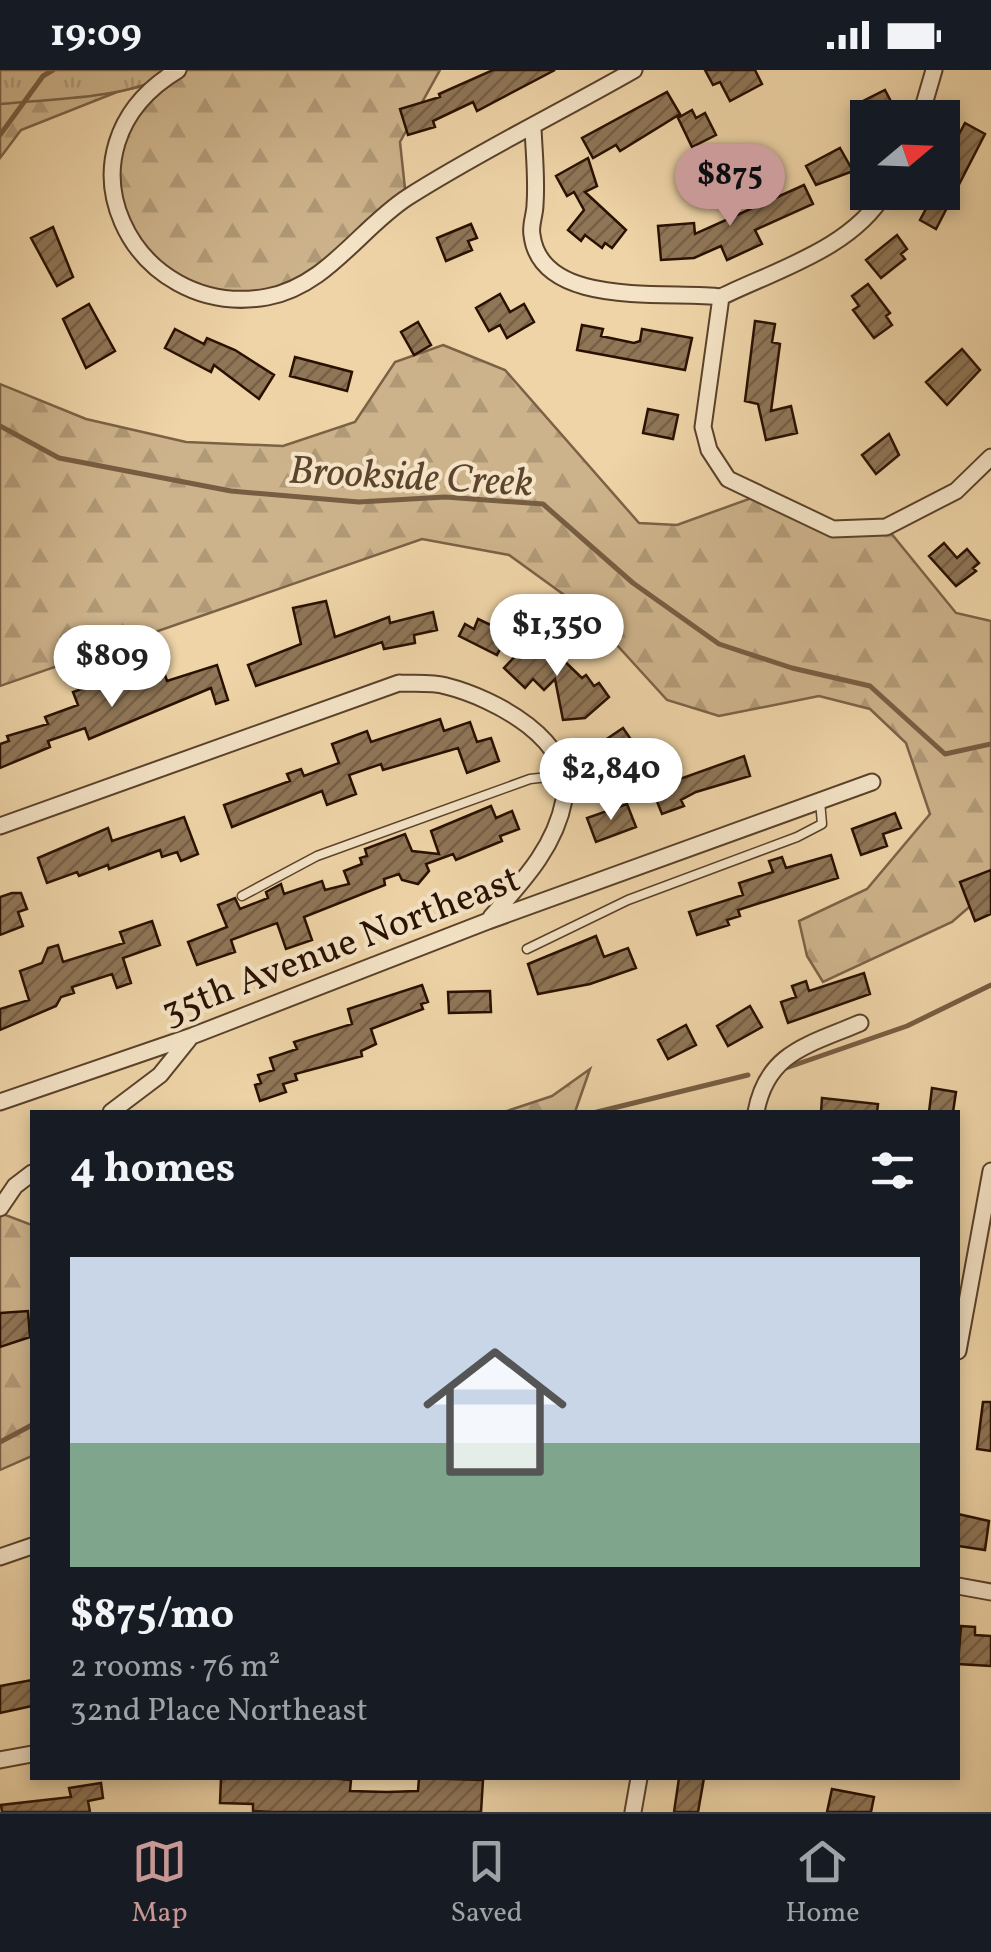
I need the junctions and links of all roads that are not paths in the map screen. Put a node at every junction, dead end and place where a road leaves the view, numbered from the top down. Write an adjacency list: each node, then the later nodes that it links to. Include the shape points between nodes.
1 (178, 70): 5 (street, via 157,82 120,127 108,184 125,233 182,284 214,299 269,297 320,274 406,198)
2 (634, 70): 5 (street)
3 (934, 70): 4 (street)
4 (925, 100)
5 (533, 128): 7 (street, via 532,236 544,263 588,289 617,295)
6 (874, 210): 7 (street, via 836,242)
7 (721, 297): 8 (street, via 703,427 728,479 833,529 886,528 956,491)
8 (991, 457)
9 (566, 775): 12 (street, via 522,721 442,684 400,683); 13 (lane, via 530,779 317,856); 14 (street, via 564,801 538,865)
10 (872, 782): 11 (street, 35th Avenue Northeast)
11 (820, 801): 14 (street, 35th Avenue Northeast); 15 (lane, via 822,824 797,837 628,900)
12 (0, 826)
13 (242, 896)
14 (488, 921): 17 (street, 35th Avenue Northeast)
15 (527, 949)
16 (860, 1023): 20 (street, via 784,1058 769,1072)
17 (192, 1036): 18 (street, 35th Avenue Northeast); 19 (street, via 160,1075)
18 (0, 1102)
19 (115, 1110)
20 (757, 1110)
21 (991, 1171): 24 (street)
22 (30, 1175): 23 (street)
23 (0, 1208)
24 (960, 1340)
25 (30, 1547): 26 (street)
26 (0, 1557)
27 (960, 1586): 28 (street)
28 (991, 1592)
29 (30, 1754): 30 (street)
30 (0, 1760)
31 (639, 1780): 32 (street)
32 (633, 1812)

